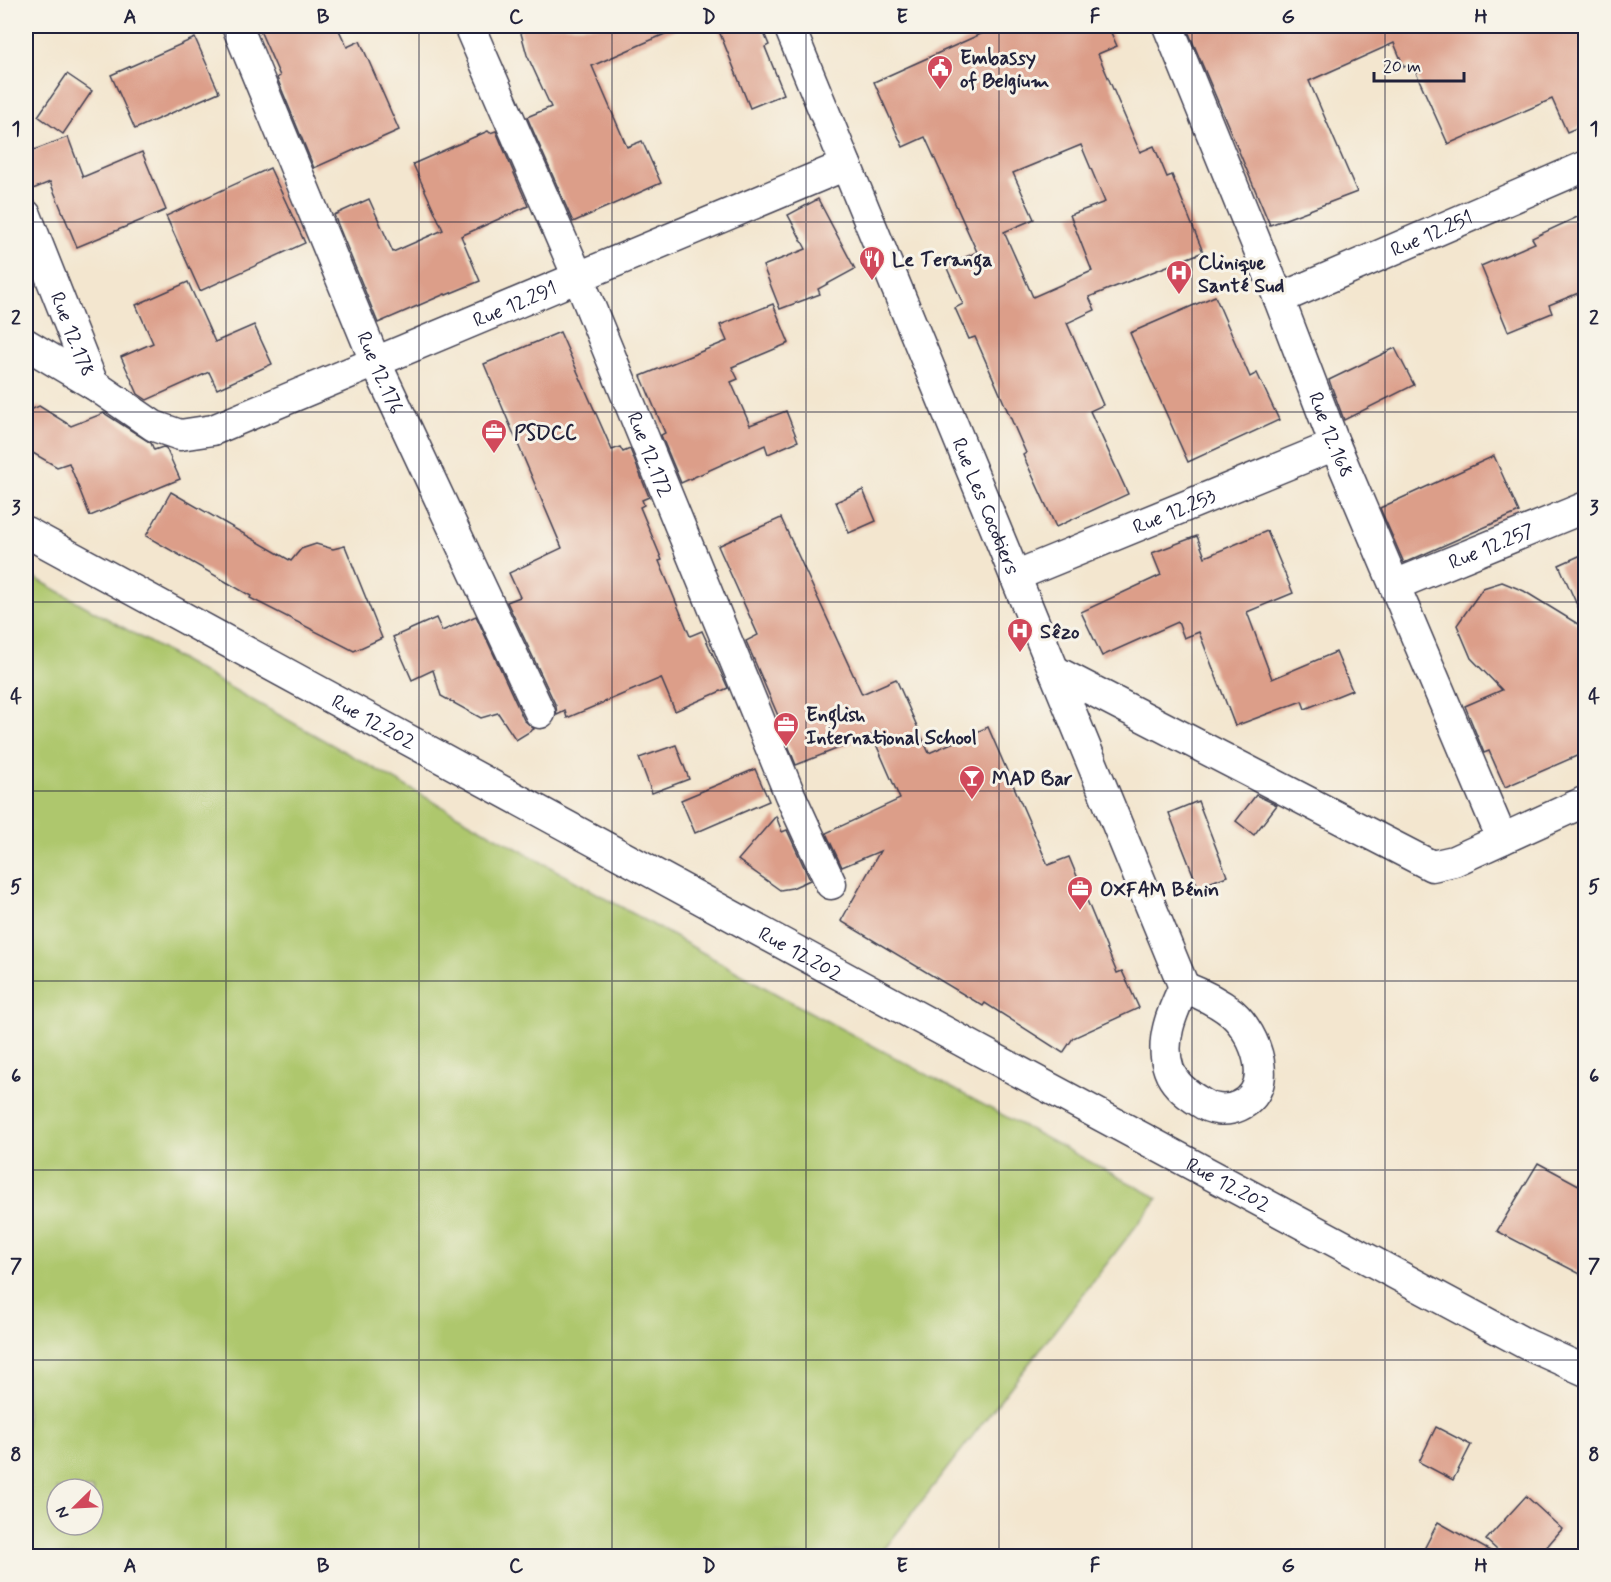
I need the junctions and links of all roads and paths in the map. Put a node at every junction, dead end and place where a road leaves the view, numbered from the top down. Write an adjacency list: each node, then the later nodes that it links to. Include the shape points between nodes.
1 (237, 26): 11 (street, Rue 12.176)
2 (469, 26): 8 (street, Rue 12.172)
3 (789, 26): 5 (street, Rue Les Cocotiers)
4 (1168, 26): 9 (street, Rue 12.168)
5 (846, 165): 8 (street, Rue 12.291); 16 (street, Rue Les Cocotiers)
6 (1586, 166): 9 (street, Rue 12.251)
7 (26, 215): 12 (street, Rue 12.178)
8 (578, 276): 11 (street, Rue 12.291); 22 (street, Rue 12.172, via 790,795)
9 (1279, 299): 13 (street, Rue 12.168)
10 (26, 344): 12 (street)
11 (375, 361): 12 (street, Rue 12.291, via 213,430 180,435 154,426); 19 (street, Rue 12.176)
12 (93, 384)
13 (1335, 445): 16 (street, Rue 12.253); 17 (street, Rue 12.168)
14 (1586, 507): 17 (street, Rue 12.257)
15 (26, 532): 24 (street, Rue 12.202, via 994,1058)
16 (1015, 576): 18 (street, Rue Les Cocotiers)
17 (1395, 585): 21 (street, Rue 12.168)
18 (1055, 671): 21 (street, via 1432,866 1454,861); 23 (street, Rue Les Cocotiers)
19 (540, 712)
20 (1586, 801): 21 (street)
21 (1502, 839)
22 (831, 884)
23 (1184, 987)
24 (1583, 1371)

